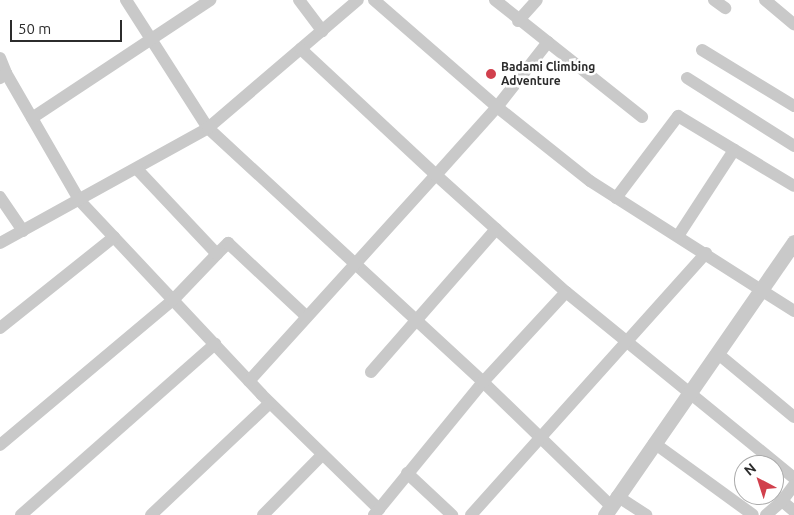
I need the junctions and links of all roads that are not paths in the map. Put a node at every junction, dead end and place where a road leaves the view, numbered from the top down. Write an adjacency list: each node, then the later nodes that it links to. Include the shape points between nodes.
1 (126, 0): 14 (street)
2 (210, 0): 14 (street)
3 (299, 0): 13 (street)
4 (358, 0): 13 (street)
5 (374, 0): 22 (street)
6 (495, 0): 11 (street)
7 (537, 0): 11 (street)
8 (714, 0): 10 (street)
9 (765, 0): 12 (street)
10 (725, 8)
11 (518, 21): 15 (street)
12 (794, 24)
13 (322, 31): 16 (street)
14 (152, 41): 24 (street); 25 (street)
15 (548, 42): 22 (street); 23 (street)
16 (301, 49): 25 (street); 29 (street)
17 (702, 50): 21 (street)
18 (0, 58): 19 (street)
19 (3, 75): 24 (street)
20 (687, 78): 26 (street)
21 (794, 106)
22 (497, 107): 29 (street); 32 (street)
23 (642, 117)
24 (32, 118): 33 (street)
25 (208, 128): 28 (street); 42 (street)
26 (794, 146)
27 (734, 150): 30 (street); 32 (street, via 678,116); 36 (street)
28 (137, 168): 33 (street); 41 (street)
29 (436, 175): 34 (street); 42 (street)
30 (794, 186)
31 (0, 197): 35 (street)
32 (616, 198): 36 (street)
33 (80, 201): 35 (street); 37 (street)
34 (496, 230): 44 (street); 48 (street)
35 (23, 231): 39 (street)
36 (678, 236): 40 (street)
37 (114, 237): 45 (street); 49 (street)
38 (794, 242): 43 (street)
39 (0, 243)
40 (706, 253): 43 (street); 50 (street)
41 (218, 254): 45 (street); 47 (street, via 228,243)
42 (353, 263): 47 (street); 48 (street)
43 (762, 288): 46 (street); 52 (street)
44 (566, 292): 50 (street); 55 (street)
45 (173, 300): 51 (street); 61 (street)
46 (794, 311)
47 (306, 316): 54 (street)
48 (416, 320): 53 (street); 55 (street)
49 (0, 328)
50 (627, 343): 56 (street); 59 (street)
51 (215, 344): 54 (street); 70 (street)
52 (717, 353): 56 (street); 58 (street)
53 (371, 372)
54 (249, 380): 57 (street)
55 (483, 382): 59 (street); 63 (street)
56 (689, 394): 60 (street); 64 (street)
57 (270, 403): 62 (street); 71 (street)
58 (794, 417)
59 (540, 436): 67 (street); 74 (street)
60 (654, 444): 67 (street); 76 (street)
61 (0, 445)
62 (322, 455): 69 (street); 72 (street)
63 (407, 473): 69 (street); 73 (street)
64 (794, 478)
65 (794, 485): 66 (street)
66 (784, 498)
67 (611, 505): 75 (street)
68 (777, 505): 77 (street)
69 (376, 512)
70 (21, 515)
71 (151, 515)
72 (263, 515)
73 (452, 515)
74 (471, 515)
75 (646, 515)
76 (753, 515)
77 (766, 515)

